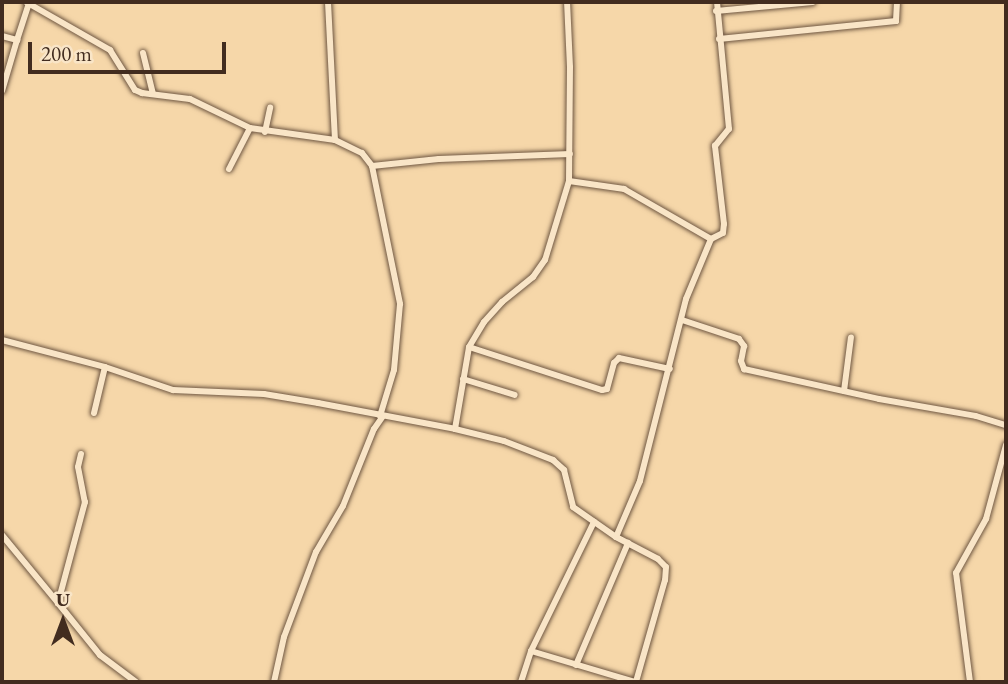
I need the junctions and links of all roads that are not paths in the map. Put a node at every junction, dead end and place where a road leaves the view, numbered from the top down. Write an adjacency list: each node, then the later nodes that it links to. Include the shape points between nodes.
1 (28, 2): 10 (street); 13 (street, via 110,50 135,90)
2 (328, 2): 17 (street)
3 (566, 2): 18 (street)
4 (717, 2): 7 (street)
5 (813, 2): 7 (street)
6 (897, 2): 9 (street, via 896,21)
7 (716, 11): 9 (street)
8 (2, 36): 10 (street)
9 (719, 39): 22 (street, via 729,129 715,146 724,224 723,233)
10 (17, 40): 12 (street)
11 (143, 54): 13 (street)
12 (2, 91)
13 (153, 94): 15 (street, via 198,102)
14 (270, 108): 16 (street)
15 (250, 128): 16 (street); 20 (street)
16 (265, 132): 17 (street)
17 (335, 140): 19 (street, via 362,153)
18 (570, 154): 19 (street); 21 (street)
19 (372, 166): 33 (street, via 401,312 394,370)
20 (229, 169)
21 (569, 181): 22 (street, via 624,189); 26 (street, via 545,260 484,322)
22 (711, 239): 23 (street, via 694,275)
23 (682, 320): 28 (street); 30 (street, via 739,339 744,345 744,369)
24 (851, 337): 30 (street)
25 (2, 340): 27 (street)
26 (469, 348): 28 (street, via 602,390 607,389 618,358); 29 (street)
27 (105, 367): 32 (street); 33 (street, via 173,390 264,394)
28 (670, 369): 40 (street, via 640,481)
29 (463, 379): 31 (street); 35 (street)
30 (844, 391): 34 (street)
31 (515, 395)
32 (94, 413)
33 (381, 416): 35 (street); 46 (street, via 343,506 316,552 284,637)
34 (1006, 425)
35 (455, 429): 38 (street, via 553,460 564,470 573,507)
36 (1006, 445): 49 (street, via 986,519 956,573)
37 (81, 454): 42 (street, via 78,467 85,502)
38 (594, 522): 40 (street); 43 (street)
39 (2, 535): 42 (street)
40 (616, 537): 41 (street)
41 (628, 543): 44 (street); 48 (street, via 662,561 667,570)
42 (58, 603): 45 (street, via 100,654)
43 (531, 651): 44 (street); 47 (street)
44 (576, 665): 48 (street)
45 (136, 682)
46 (274, 682)
47 (522, 682)
48 (635, 682)
49 (970, 682)

